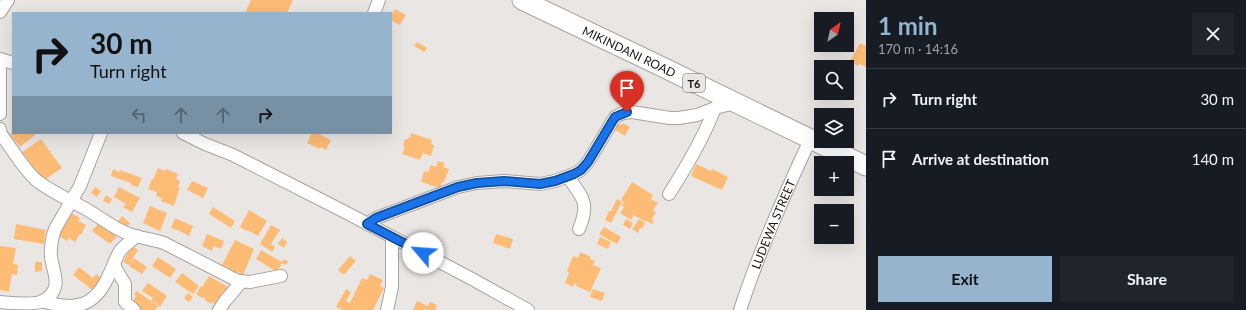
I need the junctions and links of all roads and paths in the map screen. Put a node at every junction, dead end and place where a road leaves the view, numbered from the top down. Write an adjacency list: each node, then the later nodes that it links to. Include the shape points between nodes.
1 (8, 0): 4 (street)
2 (380, 0): 5 (street)
3 (522, 0): 7 (highway, MIKINDANI ROAD / T6)
4 (0, 12)
5 (374, 12)
6 (12, 63): 9 (street, via 0,59)
7 (736, 103): 8 (street); 13 (highway, MIKINDANI ROAD / T6)
8 (715, 108): 15 (street, via 679,118 632,112 620,114 615,117 588,162 581,170); 16 (street, via 697,148)
9 (0, 114)
10 (0, 133): 17 (street, via 37,180)
11 (101, 134): 17 (street)
12 (185, 134): 18 (street)
13 (810, 140): 14 (highway, MIKINDANI ROAD / T6); 31 (street, LUDEWA STREET, via 793,175)
14 (866, 166)
15 (568, 177): 18 (street, via 540,184 504,181 458,187 383,215); 19 (street, via 580,193 584,204 585,212)
16 (669, 194)
17 (72, 201): 20 (street, via 120,230); 25 (street, via 55,229 51,257 56,282 51,294)
18 (367, 224): 21 (street)
19 (579, 229)
20 (137, 236): 22 (street, via 122,249); 24 (street, via 164,242)
21 (392, 237): 29 (street, via 392,287); 30 (street)
22 (114, 263): 25 (street, via 96,298 68,308); 27 (street, via 125,284 125,302)
23 (282, 276): 24 (street)
24 (242, 281): 28 (street)
25 (42, 301): 26 (street)
26 (0, 302)
27 (134, 310)
28 (219, 310)
29 (387, 310)
30 (528, 310)
31 (740, 310)

